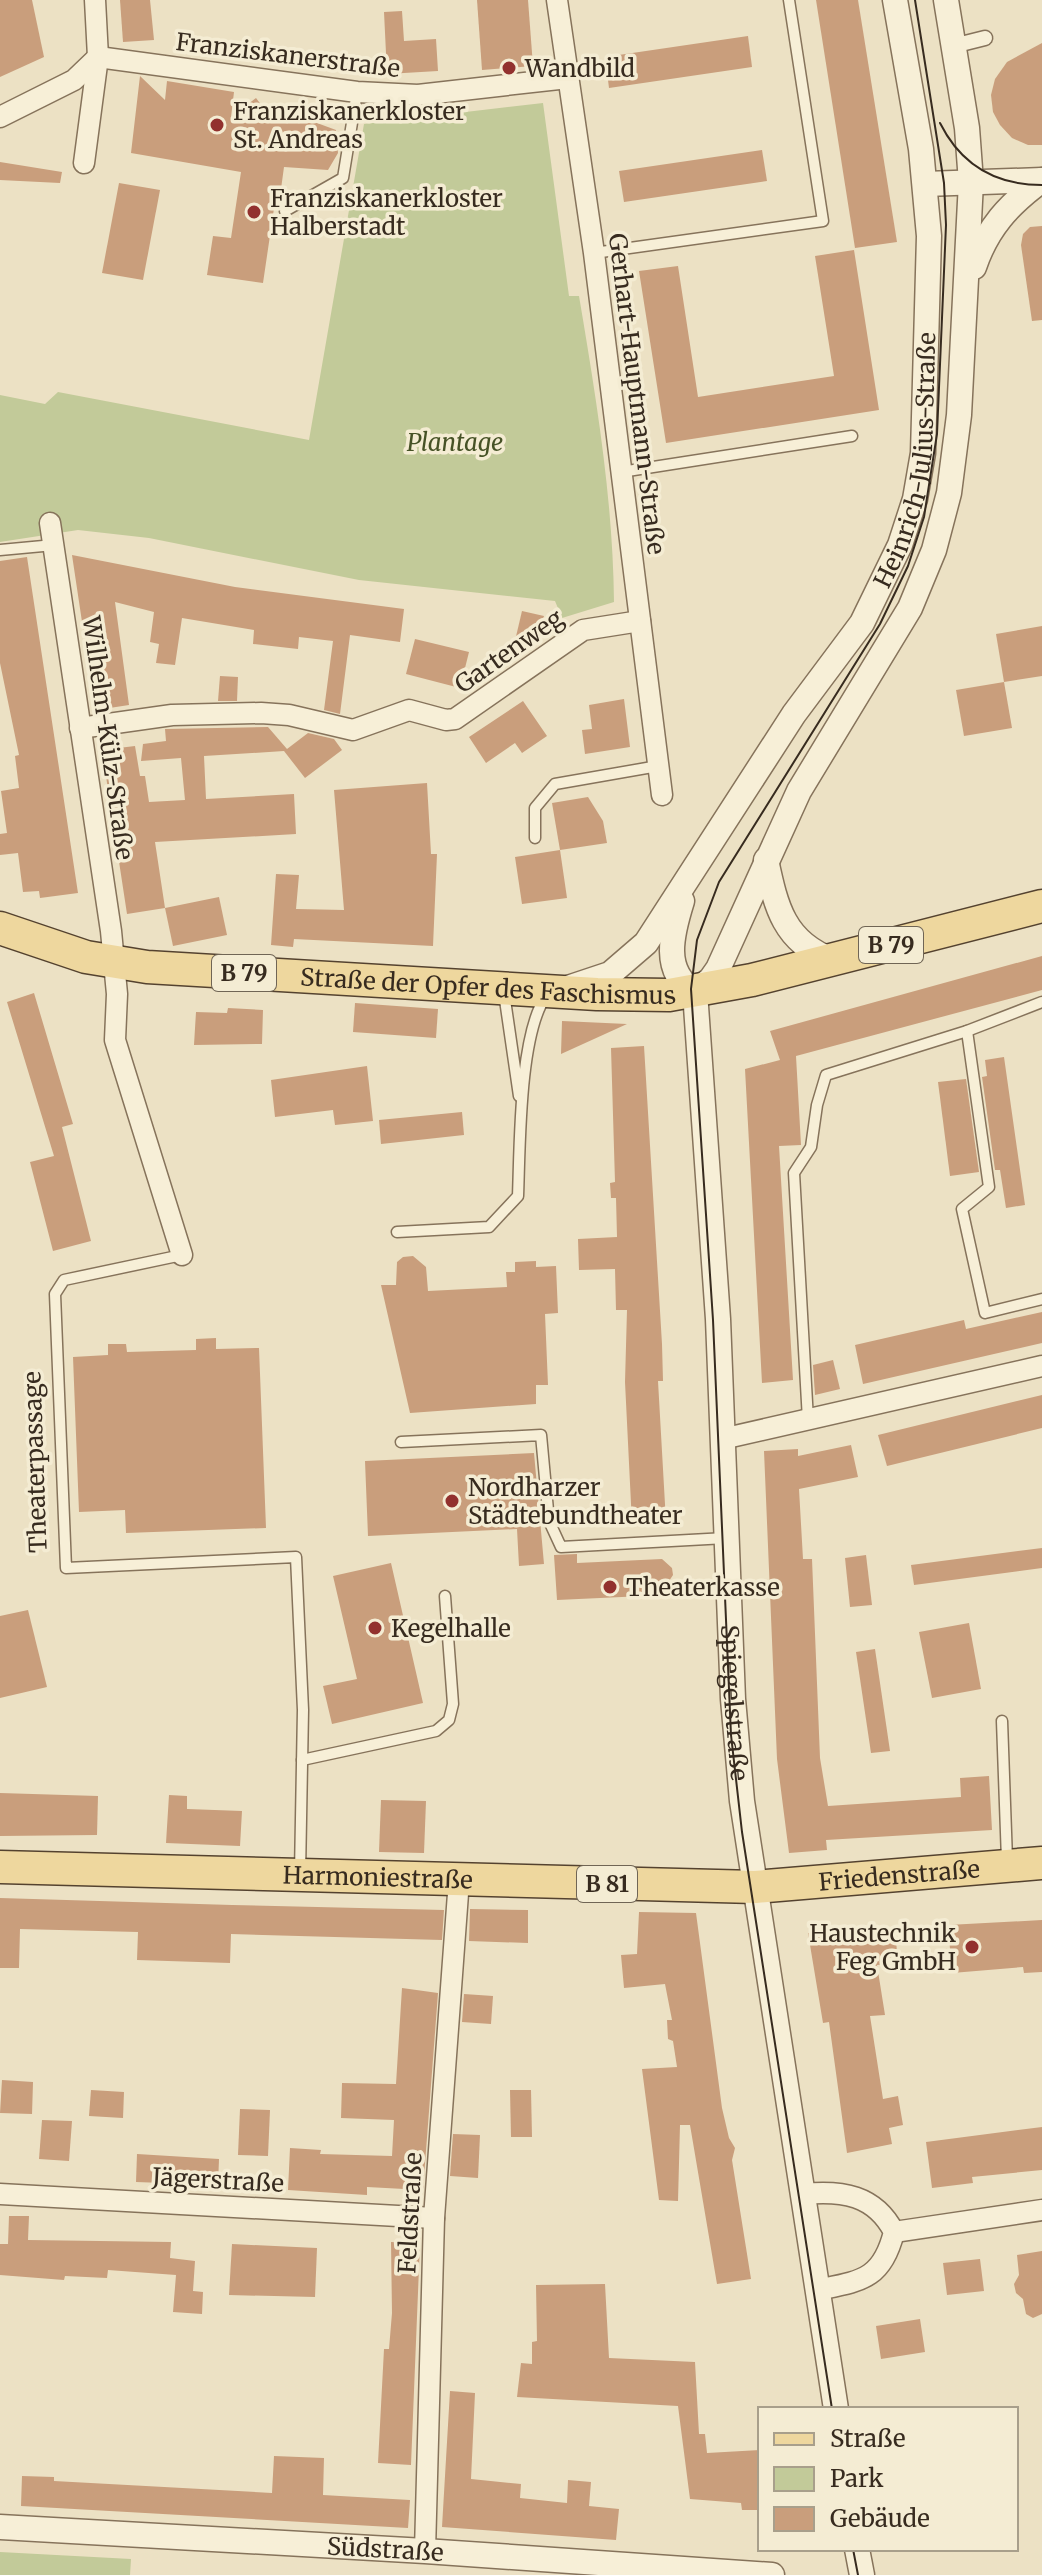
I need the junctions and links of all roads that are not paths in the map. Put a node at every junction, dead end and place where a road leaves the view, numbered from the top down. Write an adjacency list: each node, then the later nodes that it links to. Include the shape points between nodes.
1 (95, 0): 8 (street)
2 (557, 0): 9 (street, Gerhart-Hauptmann-Straße)
3 (789, 0): 17 (lane, via 823,221)
4 (895, 0): 15 (street, Heinrich-Julius-Straße)
5 (946, 0): 7 (street, Heinrich-Julius-Straße)
6 (985, 38): 7 (street)
7 (953, 46): 14 (street, Heinrich-Julius-Straße)
8 (98, 57): 10 (street, Franziskanerstraße); 11 (street, via 74,80); 12 (street)
9 (568, 78): 10 (street, Franziskanerstraße, via 418,95); 17 (street, Gerhart-Hauptmann-Straße)
10 (357, 92): 16 (lane, via 343,178)
11 (0, 117)
12 (84, 163)
13 (1042, 180): 14 (street); 18 (street, via 993,225)
14 (971, 182): 15 (street); 18 (street, Heinrich-Julius-Straße)
15 (925, 184): 30 (street, Heinrich-Julius-Straße, via 929,291 923,453 900,545 862,623 794,714)
16 (285, 211)
17 (594, 253): 20 (street, Gerhart-Hauptmann-Straße)
18 (967, 292): 29 (street, Heinrich-Julius-Straße, via 954,462 934,550 895,636 807,778)
19 (852, 436): 20 (lane)
20 (621, 472): 24 (street, Gerhart-Hauptmann-Straße)
21 (50, 523): 22 (street, Wilhelm-Külz-Straße)
22 (54, 545): 23 (lane); 25 (street, Wilhelm-Külz-Straße)
23 (0, 550)
24 (640, 621): 25 (street, Gartenweg, via 583,630 455,719 409,710 353,730 289,715 172,715); 26 (street, Gerhart-Hauptmann-Straße)
25 (80, 728): 34 (street, Wilhelm-Külz-Straße)
26 (658, 766): 27 (street, Gerhart-Hauptmann-Straße); 28 (lane, via 555,784 535,808)
27 (662, 795)
28 (535, 838)
29 (766, 860): 33 (street, via 793,937); 37 (street, Heinrich-Julius-Straße, via 718,969)
30 (695, 865): 36 (street, Heinrich-Julius-Straße, via 633,958 588,983); 37 (street, Heinrich-Julius-Straße, via 676,922 672,961 681,983)
31 (1042, 906): 33 (main road, B 79)
32 (0, 928): 34 (main road, Straße der Opfer des Faschismus / B 79)
33 (832, 960): 37 (main road, B 79)
34 (114, 962): 35 (main road, Straße der Opfer des Faschismus / B 79); 42 (street, Theaterpassage, via 115,1040)
35 (504, 988): 36 (main road, Straße der Opfer des Faschismus / B 79); 40 (lane)
36 (550, 992): 37 (main road, Straße der Opfer des Faschismus / B 79); 40 (lane, via 536,1010)
37 (695, 992): 46 (street, Spiegelstraße)
38 (1042, 1002): 39 (lane)
39 (967, 1031): 43 (lane, via 989,1187 962,1209 985,1313); 45 (lane, via 832,1072 823,1082 811,1147 794,1173)
40 (521, 1110): 41 (lane, via 518,1196 489,1227)
41 (397, 1232)
42 (182, 1255): 51 (lane, Theaterpassage, via 64,1280 55,1294 66,1568 296,1557)
43 (1042, 1299)
44 (1042, 1366): 45 (street)
45 (808, 1420): 46 (street)
46 (722, 1439): 48 (street, Spiegelstraße)
47 (401, 1442): 48 (lane, via 541,1435 549,1521 561,1547)
48 (726, 1538): 57 (street, Spiegelstraße, via 736,1735)
49 (445, 1596): 51 (lane, via 453,1704 449,1720 436,1731)
50 (1002, 1721): 53 (lane)
51 (302, 1760): 55 (lane, Theaterpassage)
52 (1042, 1863): 53 (main road, Friedenstraße / B 81)
53 (1007, 1866): 57 (main road, Friedenstraße / B 81)
54 (0, 1867): 55 (main road, Harmoniestraße / B 81)
55 (299, 1875): 56 (main road, Harmoniestraße / B 81)
56 (459, 1880): 57 (main road, Harmoniestraße / B 81); 61 (street, Feldstraße)
57 (755, 1887): 59 (street, Spiegelstraße)
58 (0, 2194): 61 (street, Jägerstraße)
59 (803, 2194): 62 (street, via 856,2195 873,2204); 63 (street, Spiegelstraße)
60 (1042, 2210): 62 (street)
61 (434, 2218): 66 (street, Feldstraße)
62 (894, 2232): 63 (street, via 885,2258 872,2274)
63 (817, 2290): 64 (street, Spiegelstraße)
64 (836, 2407)
65 (0, 2527): 66 (street, Südstraße)
66 (425, 2551): 68 (street, Südstraße)
67 (857, 2551): 69 (street)
68 (772, 2575)
69 (862, 2575)

